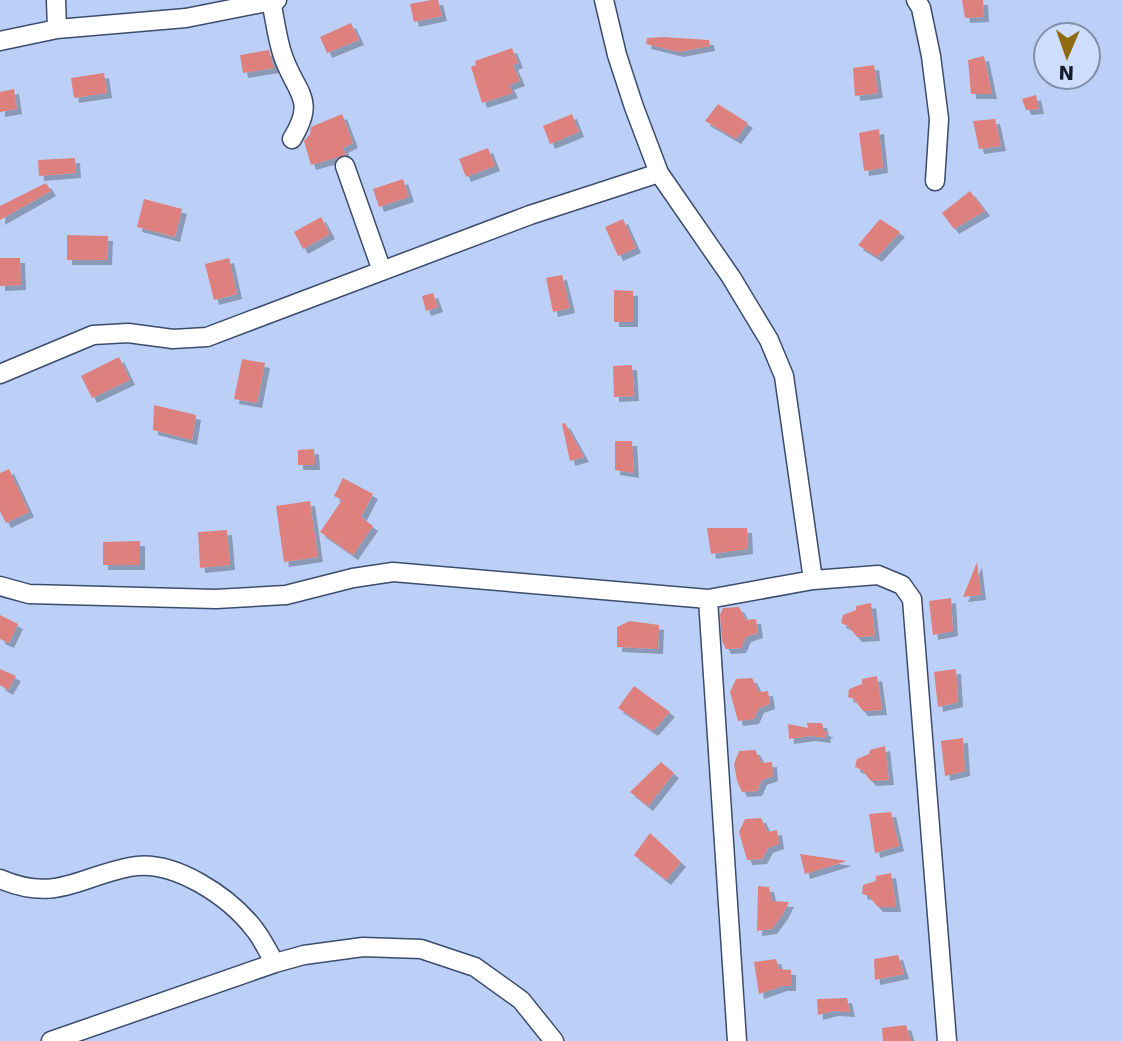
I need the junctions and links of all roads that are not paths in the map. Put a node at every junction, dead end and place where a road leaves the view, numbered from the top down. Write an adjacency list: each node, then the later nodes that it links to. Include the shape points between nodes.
1 (56, 0): 5 (street)
2 (604, 0): 9 (street, via 625,81)
3 (916, 0): 10 (street, via 931,56 939,119)
4 (274, 1): 5 (street, via 186,18); 7 (street, via 283,57 305,114)
5 (57, 29): 6 (street)
6 (0, 41)
7 (292, 139)
8 (345, 166): 11 (street)
9 (659, 173): 11 (street); 13 (street, via 731,277 769,340 784,376)
10 (935, 181)
11 (382, 271): 12 (street, via 207,337 93,335)
12 (0, 374)
13 (813, 580): 15 (street); 21 (street, via 878,575 902,585 912,599)
14 (0, 586): 15 (street, via 29,594 216,599 286,595 393,572)
15 (708, 598): 20 (street)
16 (0, 878): 17 (street, via 19,887 50,891 132,866 164,866 193,877 228,904 254,929)
17 (275, 962): 18 (street); 19 (street, via 363,947 421,949 475,967 521,1000)
18 (51, 1041)
19 (554, 1041)
20 (737, 1041)
21 (947, 1041)

